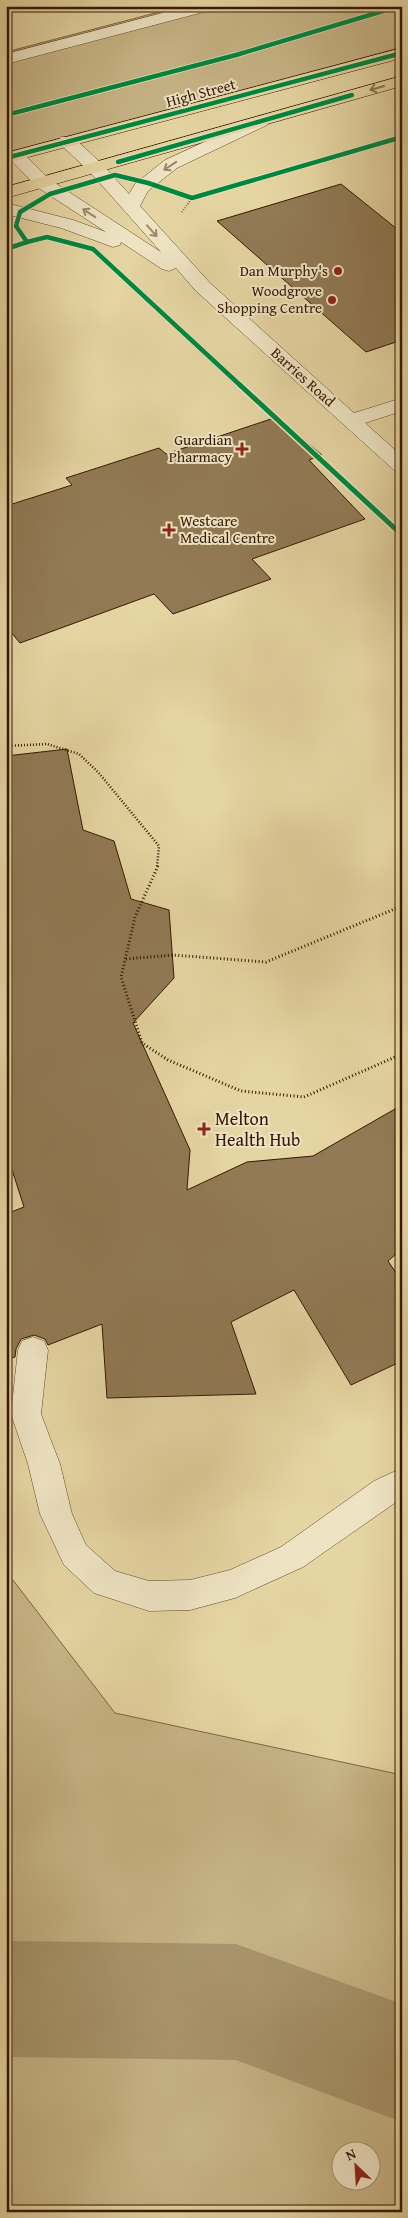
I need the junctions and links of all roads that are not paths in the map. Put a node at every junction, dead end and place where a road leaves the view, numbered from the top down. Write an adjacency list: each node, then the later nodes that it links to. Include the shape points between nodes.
1 (209, 6): 3 (street)
2 (13, 41): 3 (street)
3 (29, 53): 5 (street)
4 (402, 53): 8 (main road, High Street)
5 (6, 59)
6 (402, 81): 7 (main road, one-way to 7)
7 (261, 121): 10 (main road); 14 (street, one-way to 14, via 171,164 141,188)
8 (67, 141): 9 (main road, High Street); 10 (street, Barries Road)
9 (11, 157): 11 (street, Barries Road)
10 (96, 168): 11 (main road); 14 (street, Barries Road)
11 (43, 183): 12 (main road); 15 (street, Barries Road, one-way to 11)
12 (6, 194)
13 (6, 208): 15 (street, Barries Road, via 67,224)
14 (131, 208): 16 (street, Barries Road, one-way to 16)
15 (157, 257): 16 (street, Barries Road)
16 (203, 288): 18 (street, Barries Road)
17 (402, 404): 18 (street)
18 (351, 422): 19 (street, Barries Road)
19 (402, 468)
20 (33, 1350): 21 (street)
21 (16, 1414): 22 (street, via 44,1464 56,1514 75,1555 105,1583 149,1596 190,1595 235,1583 292,1557)
22 (402, 1482)

